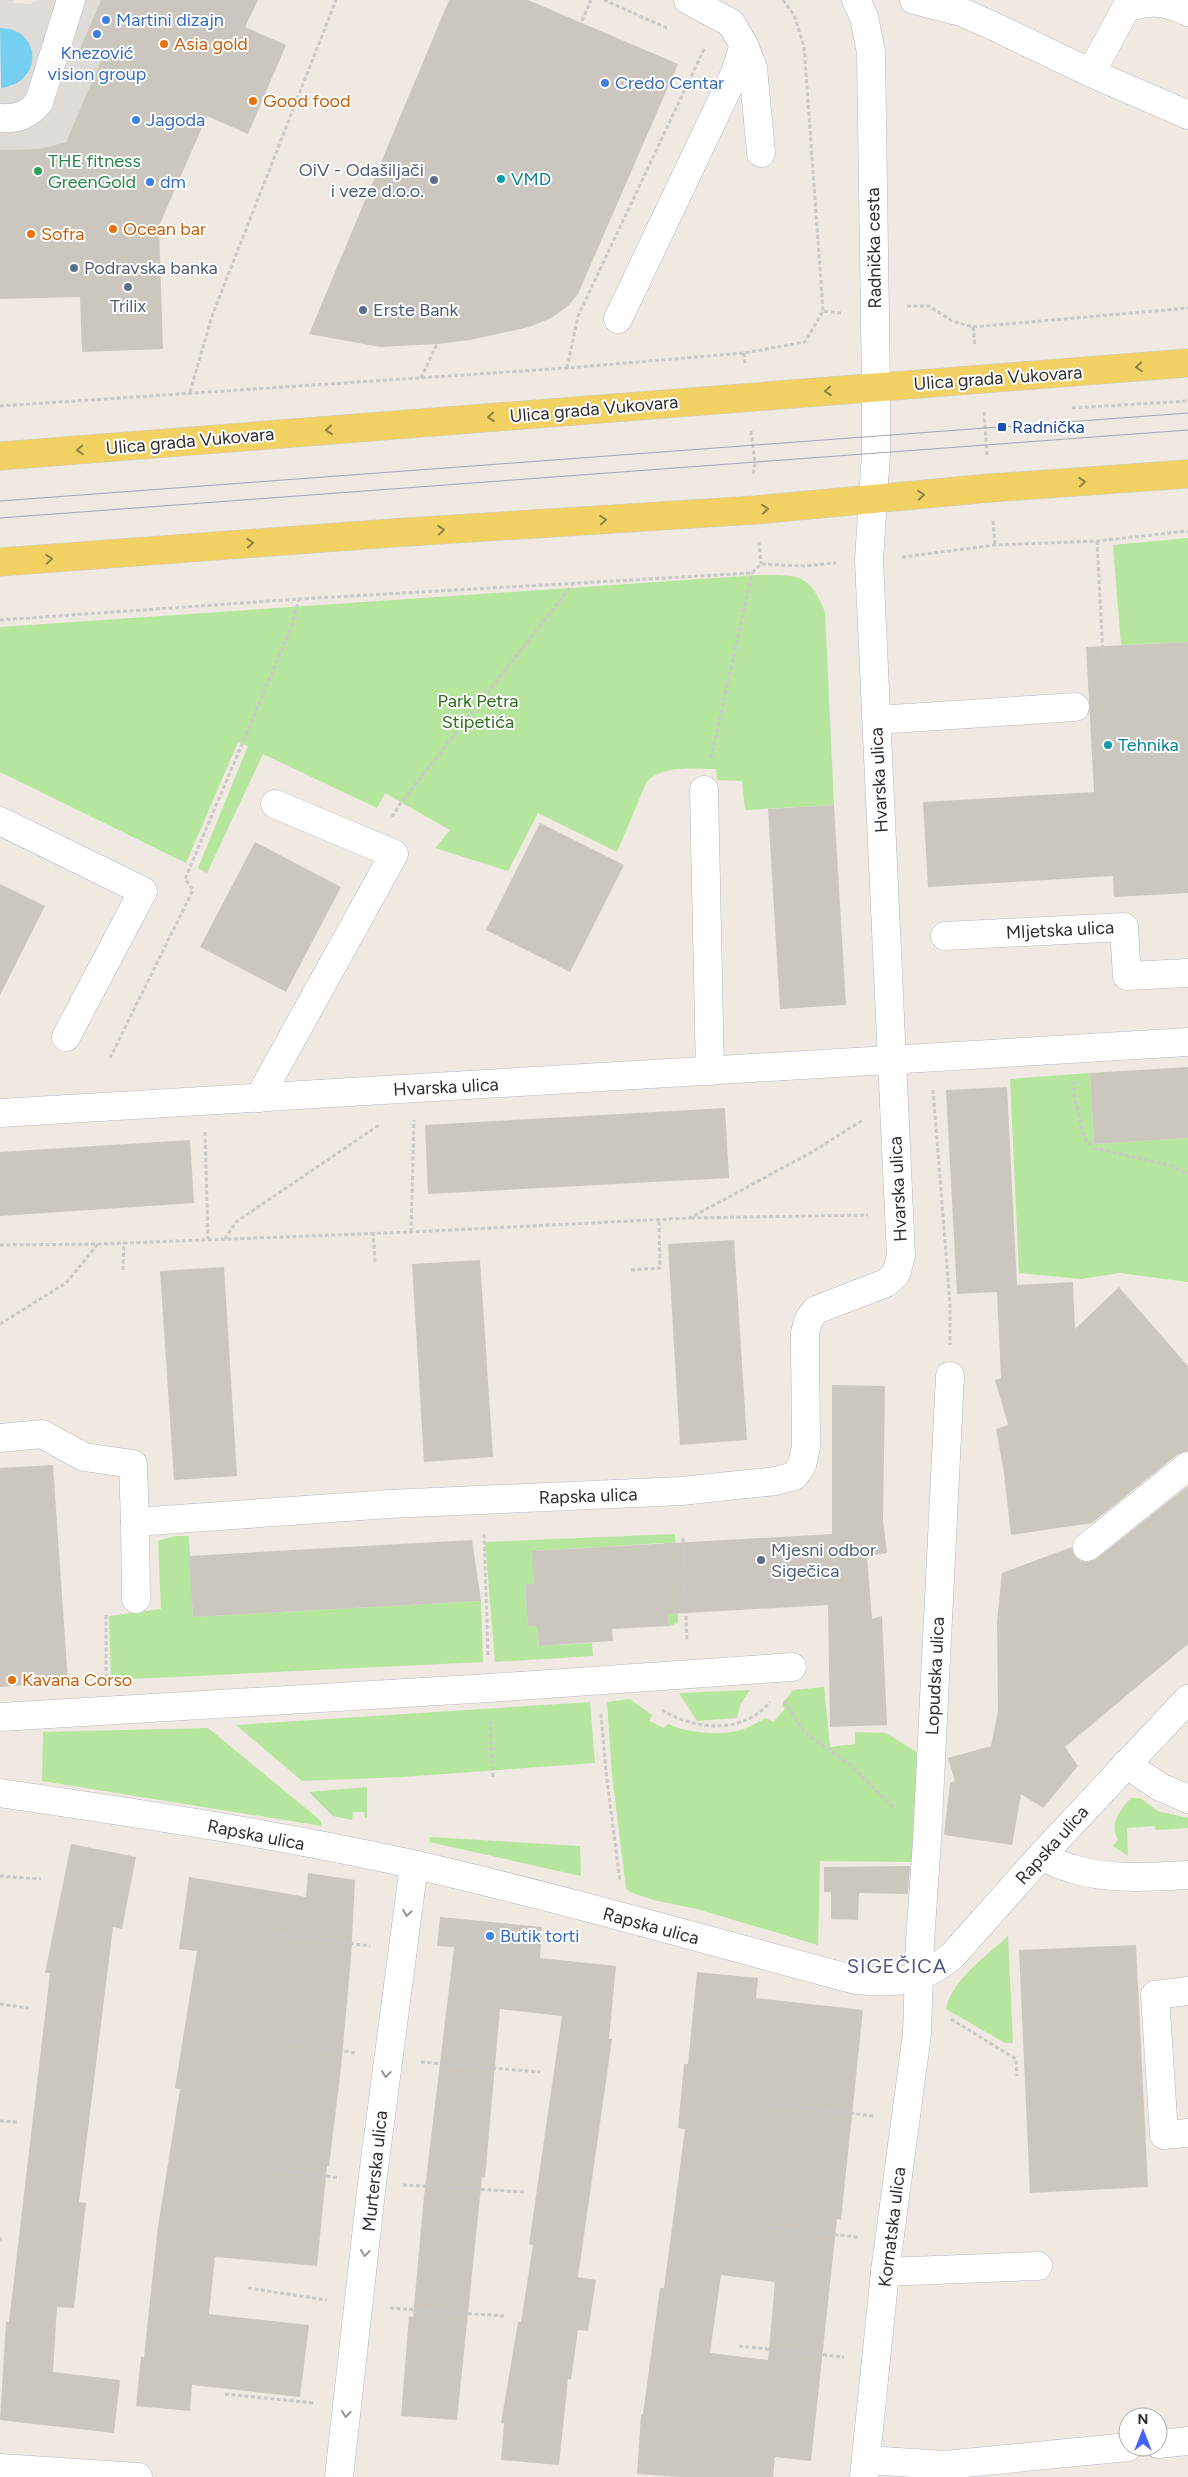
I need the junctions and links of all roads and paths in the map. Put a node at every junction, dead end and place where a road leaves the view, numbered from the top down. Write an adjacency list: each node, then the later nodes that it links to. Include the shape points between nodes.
1 (71, 0): 16 (street, via 40,102 30,113 14,119)
2 (336, 0): 30 (path, via 212,316)
3 (591, 0): 10 (path)
4 (604, 0): 11 (path)
5 (688, 0): 13 (street, via 731,23)
6 (783, 0): 20 (path, via 794,15 804,46)
7 (856, 0): 29 (street, Radnička cesta, via 864,17 871,52)
8 (914, 0): 14 (street, via 968,16)
9 (1188, 12): 14 (street, via 1147,1 1126,8)
10 (582, 22)
11 (671, 30)
12 (697, 41): 27 (path, via 705,45 578,316)
13 (744, 45): 17 (street, via 753,68); 22 (street, via 735,73)
14 (1091, 73): 15 (street)
15 (1188, 115)
16 (0, 118)
17 (761, 153)
18 (912, 306): 23 (path, via 929,306 952,321)
19 (1188, 308): 23 (path)
20 (823, 312): 21 (path); 27 (path, via 805,342 744,353)
21 (841, 313)
22 (618, 319)
23 (973, 327): 24 (path)
24 (974, 336)
25 (437, 344): 28 (path)
26 (1188, 363): 29 (main road, Ulica grada Vukovara, one-way to 29)
27 (567, 368): 28 (path)
28 (421, 378): 30 (path)
29 (876, 388): 39 (main road, Ulica grada Vukovara, one-way to 39); 42 (street, Radnička cesta)
30 (190, 392): 32 (path)
31 (1188, 401): 34 (path)
32 (0, 406)
33 (983, 406): 36 (path)
34 (1062, 408)
35 (994, 412): 36 (path)
36 (984, 413): 38 (path)
37 (752, 438): 41 (path)
38 (987, 454)
39 (0, 456)
40 (1188, 474): 42 (main road, one-way to 40)
41 (753, 484)
42 (872, 499): 49 (main road, one-way to 42, via 755,510); 58 (street, Hvarska ulica, via 869,560)
43 (993, 518): 46 (path)
44 (1188, 531): 45 (path)
45 (1097, 541): 46 (path); 56 (path)
46 (995, 546): 48 (path)
47 (760, 555): 50 (path)
48 (915, 556)
49 (0, 562)
50 (761, 564): 51 (path); 52 (path)
51 (823, 564)
52 (752, 574): 53 (path); 59 (path)
53 (572, 584): 54 (path); 62 (path, via 400,804)
54 (299, 599): 55 (path); 67 (path, via 291,628 185,879 193,890)
55 (0, 620)
56 (1106, 700)
57 (1075, 707): 58 (street)
58 (877, 720): 68 (street, Hvarska ulica)
59 (704, 790): 69 (street)
60 (275, 804): 62 (street)
61 (0, 821): 65 (street, via 143,891)
62 (376, 846): 72 (street, via 394,854)
63 (945, 936): 64 (street, Mljetska ulica, via 1124,927 1127,976)
64 (1188, 973)
65 (66, 1037)
66 (1188, 1042): 68 (street, Hvarska ulica)
67 (110, 1058)
68 (892, 1060): 69 (street, Hvarska ulica); 92 (street, Hvarska ulica, via 901,1256 896,1274)
69 (710, 1071): 72 (street, Hvarska ulica)
70 (1074, 1078): 78 (path, via 1080,1125 1084,1138 1094,1148 1172,1166)
71 (932, 1081): 94 (path, via 950,1304)
72 (259, 1098): 74 (street, Hvarska ulica)
73 (414, 1113): 83 (path)
74 (0, 1114)
75 (869, 1116): 80 (path, via 812,1152)
76 (205, 1122): 85 (path)
77 (380, 1124): 84 (path, via 236,1222)
78 (1188, 1174)
79 (873, 1215): 80 (path)
80 (690, 1218): 81 (path)
81 (659, 1220): 83 (path); 91 (path, via 660,1268)
82 (373, 1232): 83 (path); 84 (path); 89 (path)
83 (411, 1232)
84 (225, 1238): 85 (path)
85 (208, 1239): 86 (path)
86 (124, 1242): 87 (path); 90 (path)
87 (98, 1244): 88 (path); 93 (path, via 66,1284)
88 (0, 1245)
89 (375, 1262)
90 (123, 1270)
91 (631, 1270)
92 (886, 1284): 97 (street, Rapska ulica, via 816,1310 809,1319 805,1333 806,1447 802,1465 794,1476 776,1481 681,1491)
93 (0, 1324)
94 (950, 1376): 114 (street, Lopudska ulica)
95 (0, 1438): 98 (street, via 42,1434 84,1457 132,1464)
96 (1188, 1466): 100 (street)
97 (482, 1499): 98 (street, Rapska ulica); 105 (path)
98 (135, 1522): 101 (street)
99 (683, 1538): 103 (path)
100 (1087, 1547)
101 (136, 1599): 108 (path, via 106,1612)
102 (792, 1667): 103 (street)
103 (689, 1674): 104 (street)
104 (599, 1680): 105 (street); 120 (path, via 606,1772)
105 (489, 1688): 108 (street); 111 (path)
106 (781, 1697): 114 (path, via 805,1733 849,1764)
107 (1188, 1699): 110 (street, Rapska ulica)
108 (106, 1711): 109 (street)
109 (0, 1716)
110 (1126, 1764): 113 (street, via 1160,1788); 115 (street, Rapska ulica)
111 (493, 1778)
112 (0, 1793): 116 (street, Rapska ulica, via 154,1815)
113 (1188, 1800)
114 (927, 1841): 123 (street, Lopudska ulica)
115 (1041, 1856): 117 (street, via 1089,1873 1159,1877); 123 (street, Rapska ulica, via 953,1955 936,1969)
116 (414, 1865): 122 (street, Murterska ulica, one-way to 122); 123 (street, Rapska ulica, via 856,1980 882,1983)
117 (1188, 1875)
118 (0, 1876): 119 (path)
119 (41, 1879)
120 (620, 1883)
121 (279, 1934): 122 (path)
122 (401, 1950): 129 (street, Murterska ulica)
123 (919, 1976): 143 (street, Kornatska ulica, via 917,2034)
124 (1188, 1992): 136 (street, via 1155,1995 1164,2135)
125 (0, 2004): 126 (path)
126 (29, 2008)
127 (950, 2018): 131 (path, via 1016,2059)
128 (274, 2038): 129 (path)
129 (388, 2059): 130 (path); 138 (street, Murterska ulica, one-way to 138)
130 (540, 2072)
131 (1017, 2076)
132 (766, 2103): 133 (path)
133 (884, 2118)
134 (0, 2121): 135 (path)
135 (17, 2122)
136 (1188, 2133)
137 (275, 2169): 138 (path)
138 (372, 2183): 139 (path); 145 (street, Murterska ulica, one-way to 145)
139 (525, 2192)
140 (750, 2226): 141 (path)
141 (859, 2238)
142 (1038, 2266): 143 (street)
143 (885, 2272): 156 (street, Kornatska ulica)
144 (248, 2288): 145 (path)
145 (360, 2305): 146 (path); 150 (street, Murterska ulica)
146 (504, 2316)
147 (739, 2346): 148 (path)
148 (847, 2358)
149 (225, 2394): 150 (path)
150 (346, 2407): 158 (street, Murterska ulica, one-way to 158)
151 (1188, 2441): 152 (street)
152 (1168, 2443)
153 (1118, 2449): 154 (street)
154 (1029, 2467): 156 (street, via 945,2465)
155 (0, 2468): 157 (street)
156 (865, 2468)
157 (138, 2477)
158 (339, 2477)

